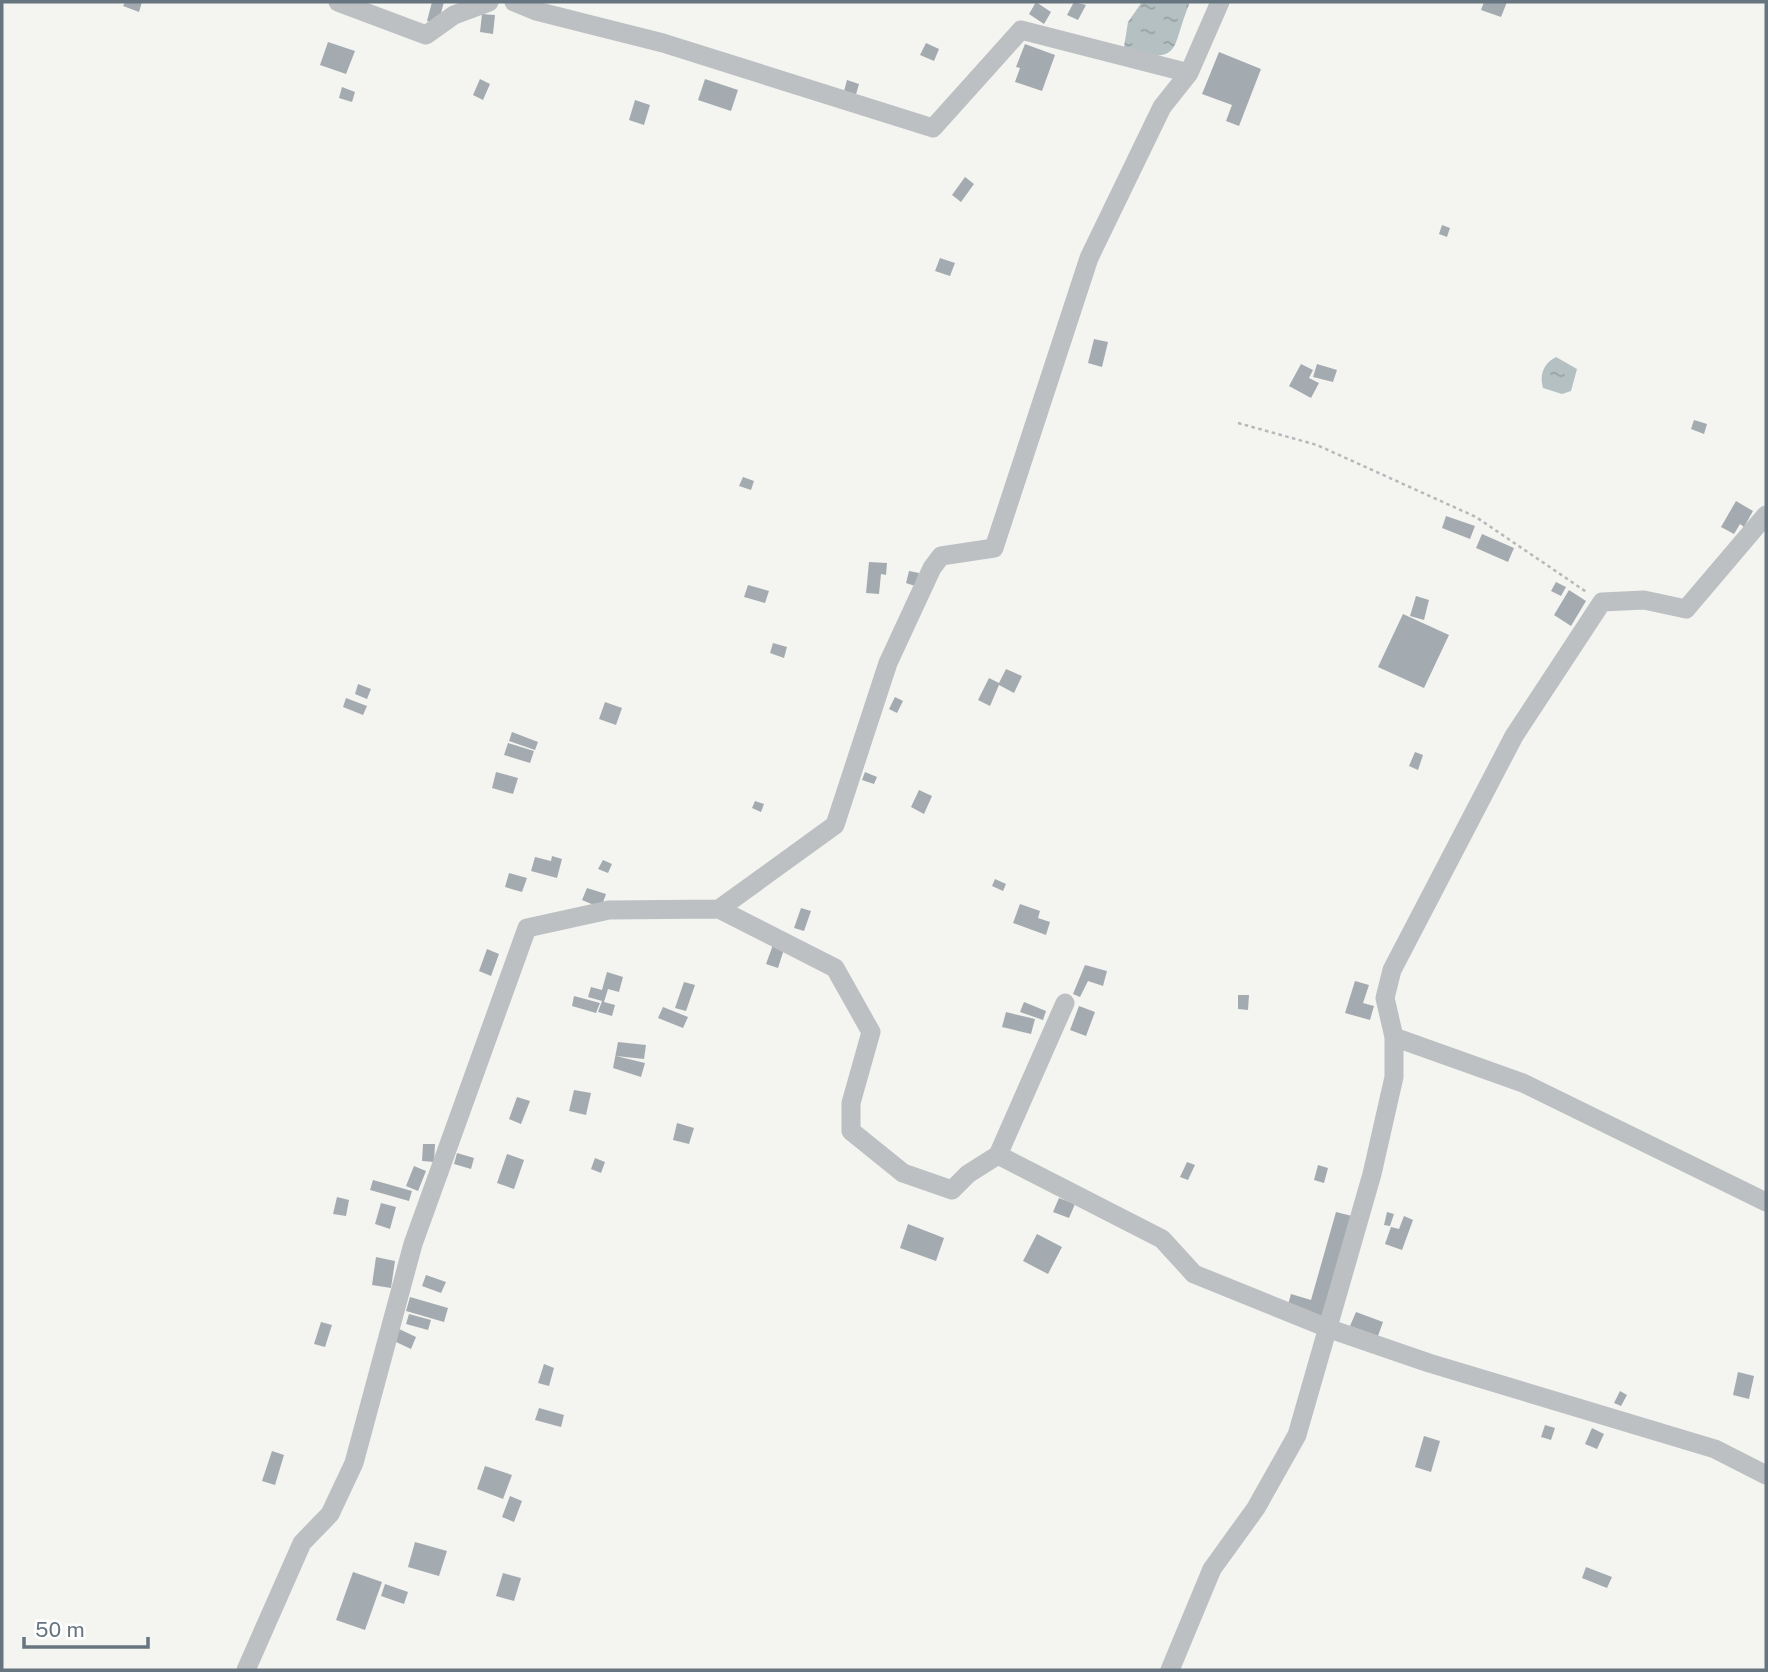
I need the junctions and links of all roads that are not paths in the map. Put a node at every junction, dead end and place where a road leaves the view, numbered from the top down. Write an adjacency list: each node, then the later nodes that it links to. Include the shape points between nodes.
1 (338, 2): 2 (street, via 426,35 454,15)
2 (489, 2)
3 (514, 2): 5 (street, via 663,43 933,128 1021,30)
4 (1220, 2): 5 (street)
5 (1189, 74): 7 (street, via 1162,107 1089,258 994,548 942,556 932,568 888,663 835,825)
6 (1766, 514): 9 (street, via 1686,609 1644,600 1602,602 1514,736 1391,970 1385,998)
7 (719, 909): 10 (street, via 835,968 871,1032 851,1103 851,1131 903,1174 952,1190); 14 (street, via 609,909 527,929 413,1244 354,1463 330,1514 302,1543)
8 (1065, 1003): 10 (street)
9 (1394, 1037): 11 (street, via 1523,1083); 12 (street, via 1391,1089)
10 (998, 1155): 12 (street, via 1162,1239 1194,1274)
11 (1766, 1202)
12 (1330, 1329): 13 (street, via 1715,1449); 15 (street, via 1297,1434 1256,1508 1212,1569)
13 (1766, 1475)
14 (246, 1670)
15 (1170, 1670)

